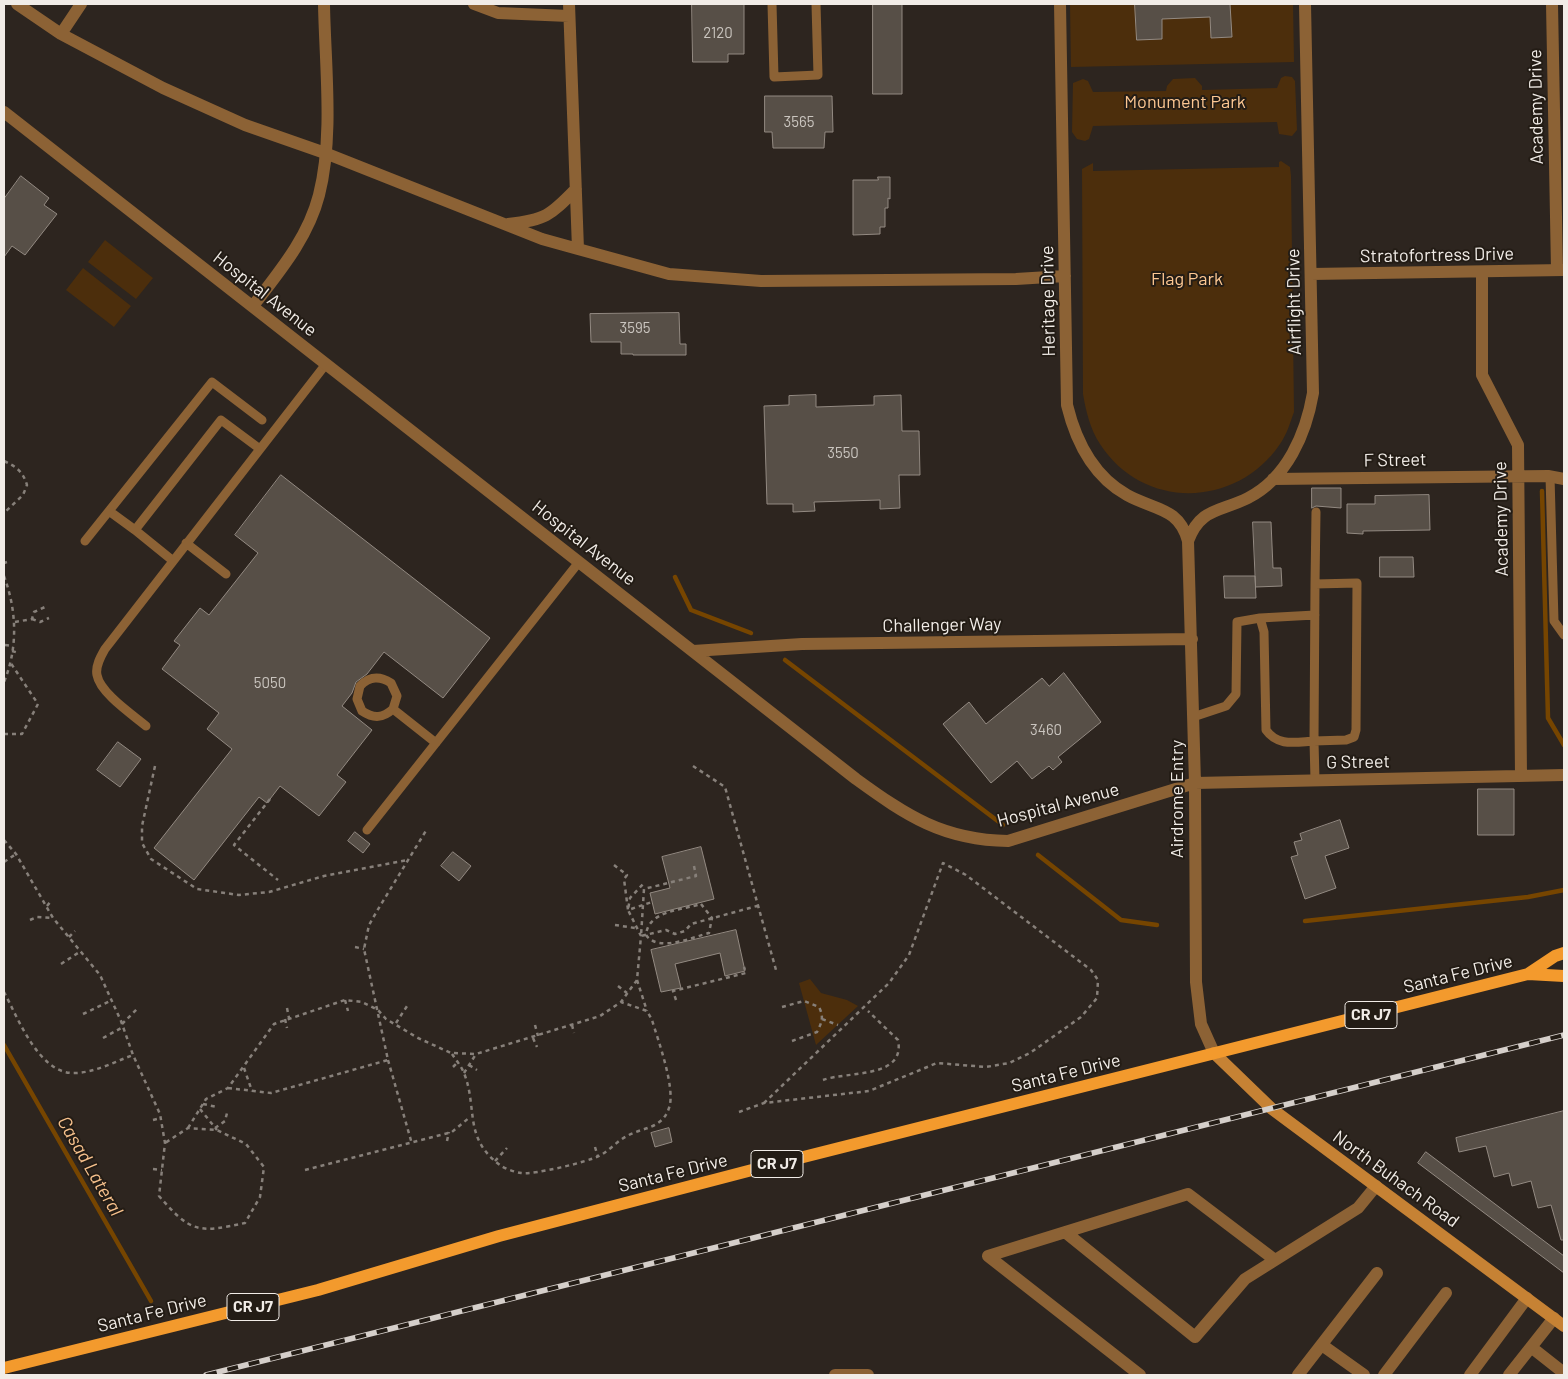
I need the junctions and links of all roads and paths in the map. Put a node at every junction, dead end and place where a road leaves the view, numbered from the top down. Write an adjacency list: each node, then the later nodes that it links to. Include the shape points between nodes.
1 (18, 4): 11 (street)
2 (81, 4): 11 (street)
3 (324, 4): 14 (street)
4 (474, 4): 10 (street, via 498,13)
5 (772, 4): 6 (lane, via 774,78 818,75)
6 (816, 4)
7 (1060, 4): 21 (street, Heritage Drive)
8 (1305, 4): 20 (street, Airflight Drive)
9 (1552, 4): 12 (street, Academy Drive)
10 (569, 10): 15 (street)
11 (61, 34): 14 (street, via 163,88 244,125)
12 (1559, 73): 18 (street, Academy Drive)
13 (4, 112): 22 (street, Hospital Avenue)
14 (325, 153): 16 (street); 22 (street, via 319,196 309,221 288,262)
15 (576, 189): 16 (street, via 537,221); 17 (street)
16 (506, 225): 17 (street)
17 (578, 249): 21 (street, via 668,274 761,281)
18 (1561, 270): 19 (street, Stratofortress Drive)
19 (1482, 272): 20 (street, Stratofortress Drive); 27 (street, Academy Drive, via 1482,375 1518,445)
20 (1311, 274): 29 (street, Airflight Drive, via 1313,393 1310,412 1297,446)
21 (1065, 276): 36 (street, Heritage Drive, via 1066,390 1075,435 1108,482 1127,495 1174,516 1183,526)
22 (253, 306): 23 (street, Hospital Avenue)
23 (326, 364): 25 (lane); 39 (street, Hospital Avenue)
24 (262, 420): 31 (lane, via 212,382)
25 (260, 449): 34 (lane, via 221,420); 37 (lane)
26 (4, 461): 33 (path, via 24,474 27,486 23,495)
27 (1518, 476): 28 (street, F Street); 29 (street, F Street); 69 (street, Academy Drive)
28 (1550, 476): 30 (street, F Street); 51 (lane, via 1554,622)
29 (1273, 479): 36 (street, Airflight Drive, via 1249,498 1205,515)
30 (1564, 479)
31 (109, 511): 34 (lane); 35 (lane)
32 (1316, 512): 42 (lane)
33 (4, 513)
34 (134, 530): 38 (lane)
35 (85, 541)
36 (1188, 541): 52 (street, Airdrome Entry)
37 (186, 543): 38 (lane); 40 (lane)
38 (172, 560): 62 (lane, via 105,649 97,674 112,697)
39 (579, 562): 56 (street, Hospital Avenue); 65 (lane)
40 (226, 574)
41 (4, 576): 43 (path)
42 (1316, 584): 46 (lane); 64 (lane, via 1357,583 1356,730 1354,737 1346,740)
43 (10, 599): 44 (path); 50 (path)
44 (6, 600)
45 (45, 607): 47 (path, via 34,612)
46 (1315, 615): 49 (lane); 64 (lane)
47 (32, 618): 48 (path, via 40,622); 50 (path)
48 (50, 618)
49 (1260, 618): 61 (lane, via 1237,622 1236,694 1226,706); 64 (lane, via 1264,632 1266,730 1283,743)
50 (15, 622): 54 (path)
51 (1564, 635)
52 (1192, 638): 56 (street, Challenger Way, via 802,644); 61 (street, Airdrome Entry)
53 (5, 645): 54 (path)
54 (13, 646): 55 (path)
55 (12, 651): 57 (path); 58 (path)
56 (693, 651): 71 (street, Hospital Avenue, via 897,809 938,830 984,840 1008,840)
57 (19, 653)
58 (10, 662): 59 (path); 63 (path, via 38,704 22,734)
59 (4, 682)
60 (393, 709): 60 (lane, via 382,717 362,712 357,699 360,686 372,678 391,683 397,696); 65 (lane)
61 (1194, 717): 71 (street, Airdrome Entry)
62 (146, 726)
63 (4, 734)
64 (1314, 742): 70 (lane)
65 (436, 743): 74 (lane)
66 (155, 766): 77 (path, via 142,826 142,843 151,859 197,889 239,895 269,892 324,876)
67 (693, 766): 87 (path, via 725,787)
68 (1564, 775): 69 (street, G Street)
69 (1521, 776): 70 (street, G Street)
70 (1315, 780): 71 (street, G Street)
71 (1195, 783): 140 (street, Airdrome Entry, via 1197,1006)
72 (270, 799): 81 (path, via 234,845)
73 (427, 829): 77 (path)
74 (367, 830)
75 (4, 840): 76 (path)
76 (16, 854): 78 (path); 86 (path)
77 (408, 860): 99 (path, via 369,925)
78 (4, 862)
79 (614, 865): 88 (path, via 627,875 624,879)
80 (694, 866): 85 (path, via 696,876 644,889)
81 (278, 880)
82 (644, 884): 88 (path, via 630,898)
83 (51, 901): 86 (path)
84 (652, 902): 85 (path)
85 (643, 905): 88 (path); 96 (path)
86 (47, 906): 89 (path)
87 (757, 906): 90 (path); 104 (path)
88 (628, 910): 93 (path)
89 (53, 918): 91 (path); 97 (path)
90 (712, 918): 95 (path, via 691,924 685,931 675,934 666,930); 95 (path, via 709,933 664,944 654,942); 95 (path, via 701,904 654,917 647,926)
91 (30, 920)
92 (615, 925): 93 (path)
93 (635, 928): 96 (path)
94 (76, 931): 97 (path)
95 (646, 935): 96 (path)
96 (641, 936): 107 (path)
97 (69, 937): 100 (path)
98 (354, 947): 99 (path)
99 (364, 949): 119 (path)
100 (80, 951): 102 (path); 111 (path, via 100,975)
101 (1564, 953): 105 (main road, Santa Fe Drive / CR J7)
102 (61, 964)
103 (744, 966): 113 (path, via 746,973 673,991)
104 (776, 970)
105 (1528, 974): 106 (main road, Santa Fe Drive / CR J7); 140 (main road, Santa Fe Drive / CR J7)
106 (1564, 976)
107 (637, 980): 110 (path); 121 (path)
108 (618, 986): 110 (path)
109 (4, 992): 142 (path, via 34,1048 51,1067 72,1074)
110 (628, 993): 114 (path)
111 (112, 1000): 123 (path); 131 (path)
112 (345, 1000): 119 (path, via 362,1002); 120 (path); 124 (path)
113 (676, 1000)
114 (621, 1002): 121 (path); 129 (path, via 600,1016)
115 (409, 1003): 127 (path)
116 (782, 1007): 125 (path, via 811,1003 818,1007)
117 (287, 1008): 124 (path)
118 (136, 1009): 131 (path)
119 (378, 1010): 127 (path); 143 (path)
120 (348, 1011)
121 (647, 1011): 170 (path, via 670,1090 669,1108 658,1125 627,1136)
122 (868, 1011): 150 (path, via 898,1040 899,1056 894,1063 879,1069)
123 (83, 1014)
124 (289, 1018): 126 (path)
125 (822, 1018): 130 (path); 137 (path, via 817,1032)
126 (285, 1020): 132 (path); 147 (path, via 274,1024 249,1056)
127 (396, 1023): 139 (path, via 418,1038)
128 (535, 1025): 134 (path)
129 (572, 1025): 133 (path); 134 (path)
130 (838, 1025)
131 (123, 1026): 135 (path); 142 (path)
132 (287, 1028)
133 (574, 1032)
134 (538, 1036): 136 (path)
135 (103, 1038)
136 (533, 1038): 138 (path); 141 (path)
137 (792, 1041)
138 (537, 1046)
139 (451, 1053): 141 (path); 144 (path)
140 (1214, 1053): 175 (main road, North Buhach Road, via 1272,1109); 184 (main road, Santa Fe Drive / CR J7, via 508,1233 318,1290)
141 (476, 1054): 145 (path)
142 (133, 1055): 160 (path)
143 (388, 1060): 152 (path, via 271,1092); 167 (path)
144 (457, 1062): 146 (path); 149 (path)
145 (469, 1065): 148 (path); 149 (path)
146 (454, 1067)
147 (244, 1068): 151 (path); 152 (path)
148 (477, 1070)
149 (464, 1073): 159 (path)
150 (823, 1080)
151 (228, 1088): 152 (path); 154 (path, via 206,1099)
152 (252, 1091)
153 (764, 1103): 153 (path, via 889,983 910,955 943,863 966,875 1091,970 1098,980 1097,998 1080,1017 1030,1053 1009,1063 986,1067 937,1063 869,1091); 157 (path)
154 (203, 1104): 155 (path); 156 (path)
155 (217, 1107)
156 (200, 1109): 162 (path); 163 (path)
157 (739, 1112)
158 (228, 1113): 163 (path)
159 (470, 1117): 164 (path); 171 (path, via 477,1137)
160 (161, 1118): 161 (path); 166 (path)
161 (154, 1120)
162 (188, 1128): 163 (path); 166 (path)
163 (216, 1129): 173 (path, via 246,1144 264,1167 260,1197 245,1223 211,1230 193,1228 158,1197)
164 (449, 1132): 165 (path); 167 (path)
165 (447, 1141)
166 (165, 1143): 173 (path)
167 (412, 1144): 174 (path)
168 (595, 1147): 170 (path)
169 (507, 1148): 171 (path)
170 (598, 1157): 171 (path, via 522,1174)
171 (495, 1161)
172 (154, 1169): 173 (path)
173 (162, 1170)
174 (304, 1170)
175 (1376, 1186): 177 (street, via 1358,1208); 180 (main road, North Buhach Road)
176 (1065, 1232): 177 (street, via 1188,1194); 177 (street, via 1195,1336 1245,1279); 188 (street, via 988,1256)
177 (1275, 1260)
178 (1377, 1274): 182 (street)
179 (1446, 1293): 191 (street)
180 (1527, 1298): 181 (main road, North Buhach Road); 192 (street)
181 (1559, 1322): 183 (street)
182 (1322, 1344): 189 (street); 190 (street)
183 (1531, 1347): 185 (street); 193 (street)
184 (4, 1368)
185 (1564, 1373)
186 (835, 1375): 187 (street)
187 (868, 1375)
188 (1140, 1375)
189 (1298, 1375)
190 (1364, 1375)
191 (1384, 1375)
192 (1470, 1375)
193 (1509, 1375)

